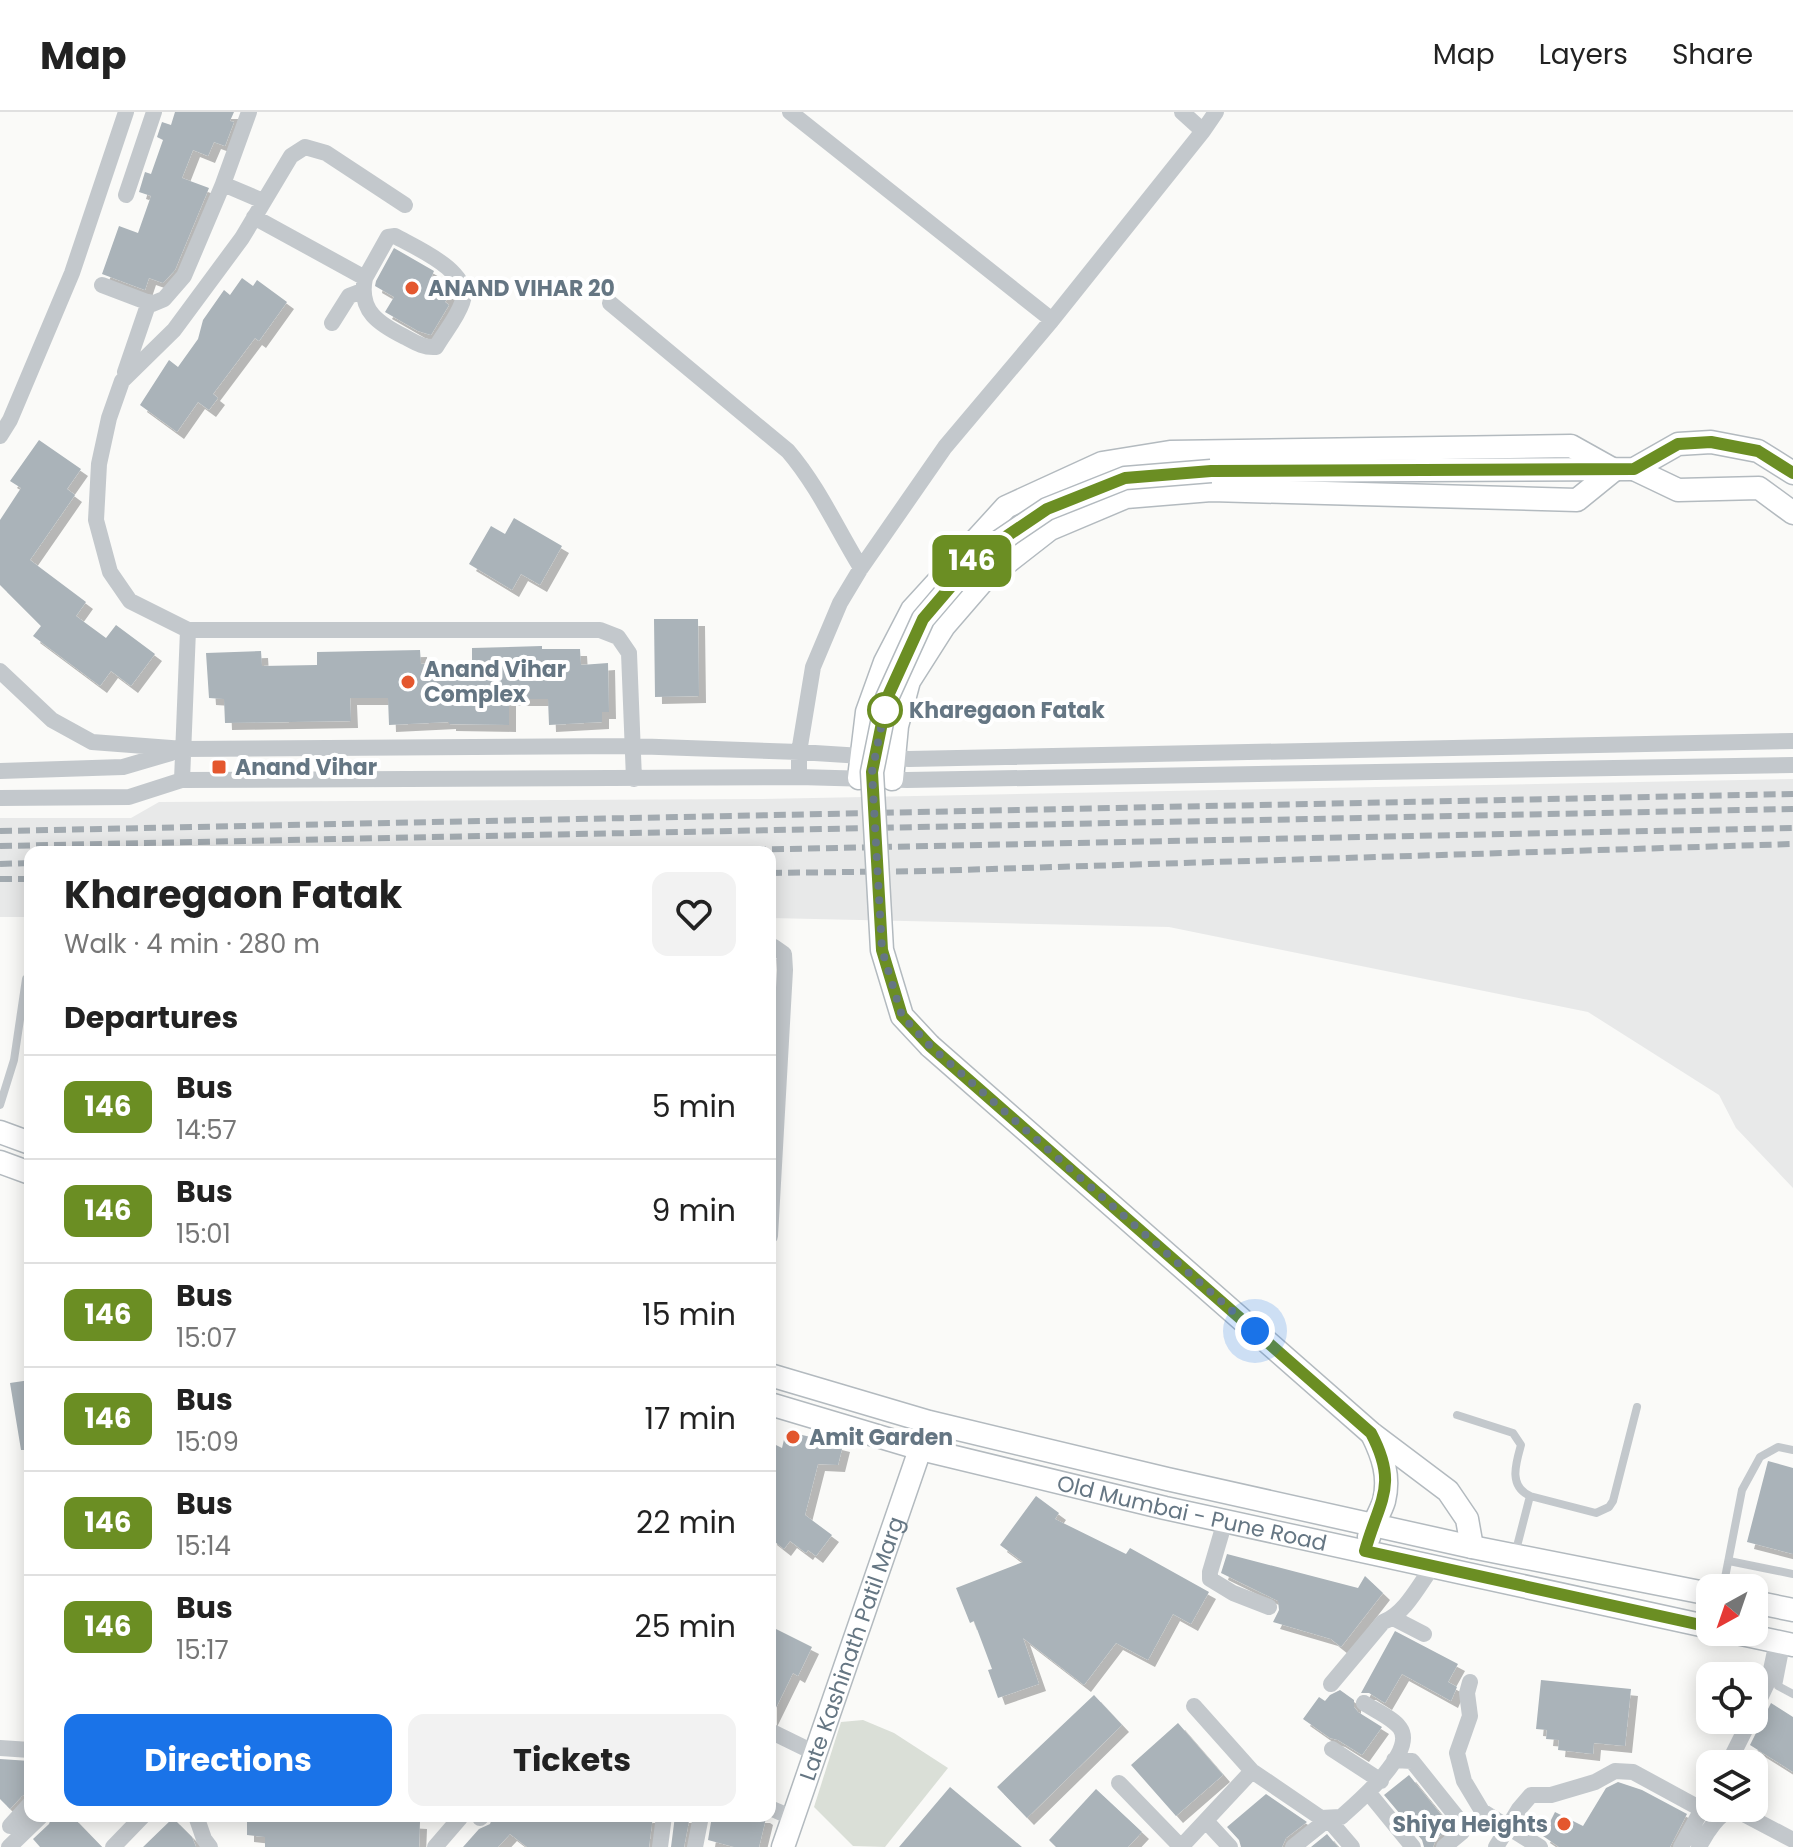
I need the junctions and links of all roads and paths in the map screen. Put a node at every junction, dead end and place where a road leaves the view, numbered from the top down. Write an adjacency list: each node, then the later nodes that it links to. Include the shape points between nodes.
1 (126, 112): 20 (street, via 72,273)
2 (154, 112): 9 (street)
3 (249, 112): 8 (street)
4 (790, 112): 17 (street)
5 (1182, 112): 7 (street)
6 (1216, 112): 7 (street)
7 (1203, 131): 17 (street)
8 (223, 184): 10 (street); 15 (street, via 180,283 158,303)
9 (126, 195)
10 (263, 201): 11 (street, via 291,156 305,147 326,153); 12 (street)
11 (405, 205)
12 (254, 217): 13 (street); 19 (street, via 174,330)
13 (364, 284): 13 (street, via 370,313 380,325 427,348 436,347 463,301 458,277 395,236 388,237); 18 (street)
14 (102, 285): 15 (street)
15 (149, 302): 19 (street)
16 (610, 303): 24 (street, via 788,451 809,476)
17 (1052, 320): 24 (street, via 945,447)
18 (332, 323)
19 (122, 381): 25 (street, via 99,464 96,520 110,572 130,601)
20 (0, 436)
21 (1624, 469): 22 (street, via 1678,444 1711,442 1758,451); 23 (street, via 1678,490 1759,488); 28 (street, via 1571,446 1170,452 1102,463 1006,507 912,610 885,662); 32 (street, via 1577,500 1211,490 1126,497 1050,529 982,582 944,626 909,681); 52 (street, bridge, via 1211,471 1125,478 1047,509 976,557 923,619 887,698 872,772 882,950 902,1016)
22 (1793, 473)
23 (1793, 513)
24 (861, 568): 31 (street, via 813,667)
25 (188, 630): 29 (street, via 600,630 618,637 629,653); 30 (street)
26 (0, 671): 30 (street, via 52,720 92,742)
27 (1793, 741): 32 (street)
28 (862, 744): 31 (street); 32 (street); 36 (street)
29 (631, 746): 30 (street); 31 (street); 37 (street)
30 (184, 749): 34 (street, via 123,767); 38 (street)
31 (799, 752): 35 (street)
32 (894, 758): 33 (street); 36 (street)
33 (1793, 765)
34 (0, 771)
35 (799, 777): 36 (street); 37 (street)
36 (859, 778)
37 (634, 779): 38 (street)
38 (182, 780): 39 (street, via 129,797)
39 (0, 798)
40 (776, 948): 43 (street, via 784,954 785,970)
41 (24, 992): 42 (lane, via 14,1060)
42 (0, 1105)
43 (776, 1130)
44 (15, 1138): 45 (street)
45 (2, 1163): 46 (street)
46 (24, 1171)
47 (776, 1377): 51 (street, Old Mumbai - Pune Road)
48 (776, 1406): 53 (street, Old Mumbai - Pune Road)
49 (1637, 1407): 55 (lane, via 1609,1507 1596,1513)
50 (1457, 1415): 55 (lane, via 1513,1433 1521,1445 1514,1476)
51 (929, 1422): 53 (street, Late Kashinath Patil Marg); 57 (street, Old Mumbai - Pune Road)
52 (1371, 1433): 57 (street, via 1383,1455 1387,1479); 58 (street, via 1448,1491 1467,1519)
53 (921, 1449): 56 (street, Old Mumbai - Pune Road); 83 (street, Late Kashinath Patil Marg)
54 (1793, 1450): 61 (lane, via 1778,1447 1760,1457 1742,1490)
55 (1530, 1496): 60 (lane)
56 (1225, 1521): 59 (street, Old Mumbai - Pune Road); 67 (street, via 1210,1579)
57 (1372, 1525): 58 (street, Old Mumbai - Pune Road); 59 (street)
58 (1472, 1547): 60 (street, Old Mumbai - Pune Road)
59 (1365, 1551): 62 (street, Old Mumbai - Pune Road)
60 (1515, 1555): 65 (street, Old Mumbai - Pune Road)
61 (1729, 1561): 63 (lane); 64 (lane)
62 (1433, 1566): 69 (street); 70 (street, Old Mumbai - Pune Road)
63 (1726, 1574)
64 (1793, 1574)
65 (1696, 1591)
66 (1768, 1605): 68 (street)
67 (1269, 1607)
68 (1793, 1610)
69 (1393, 1618): 71 (street); 75 (street, via 1383,1622)
70 (1696, 1624)
71 (1424, 1634)
72 (1785, 1644): 73 (street); 76 (lane, via 1778,1686)
73 (1768, 1681)
74 (1470, 1682): 101 (street, via 1470,1716 1457,1753 1464,1781 1482,1811)
75 (1331, 1684)
76 (1793, 1694)
77 (1364, 1703): 84 (street, via 1400,1727 1403,1738)
78 (1194, 1706): 85 (street)
79 (776, 1734): 83 (street)
80 (0, 1748): 82 (street)
81 (1332, 1749): 87 (street)
82 (24, 1750)
83 (815, 1753): 91 (street, Late Kashinath Patil Marg)
84 (1394, 1760): 87 (street); 116 (street, via 1412,1761 1464,1826)
85 (1252, 1771): 92 (street); 94 (street)
86 (1119, 1783): 111 (street)
87 (1374, 1786): 92 (street, via 1341,1817); 115 (street)
88 (1696, 1798): 101 (street, via 1633,1772 1615,1771 1551,1795 1531,1795)
89 (24, 1811): 102 (street)
90 (776, 1811): 91 (street)
91 (793, 1818): 110 (street, Late Kashinath Patil Marg)
92 (1328, 1819): 113 (street); 114 (street)
93 (1696, 1820): 119 (street)
94 (1206, 1821): 111 (street); 112 (street)
95 (35, 1822): 104 (street)
96 (137, 1822): 105 (street)
97 (198, 1822): 106 (street)
98 (457, 1822): 107 (street)
99 (663, 1822): 108 (street)
100 (700, 1822): 109 (street)
101 (1509, 1828): 117 (street); 118 (street)
102 (5, 1832): 104 (street)
103 (1793, 1840): 120 (street, via 1734,1809 1727,1810)
104 (9, 1847)
105 (113, 1847)
106 (210, 1847)
107 (435, 1847)
108 (660, 1847)
109 (695, 1847)
110 (783, 1847)
111 (1181, 1847)
112 (1230, 1847)
113 (1294, 1847)
114 (1352, 1847)
115 (1413, 1847)
116 (1444, 1847)
117 (1496, 1847)
118 (1540, 1847)
119 (1681, 1847)
120 (1699, 1847)

